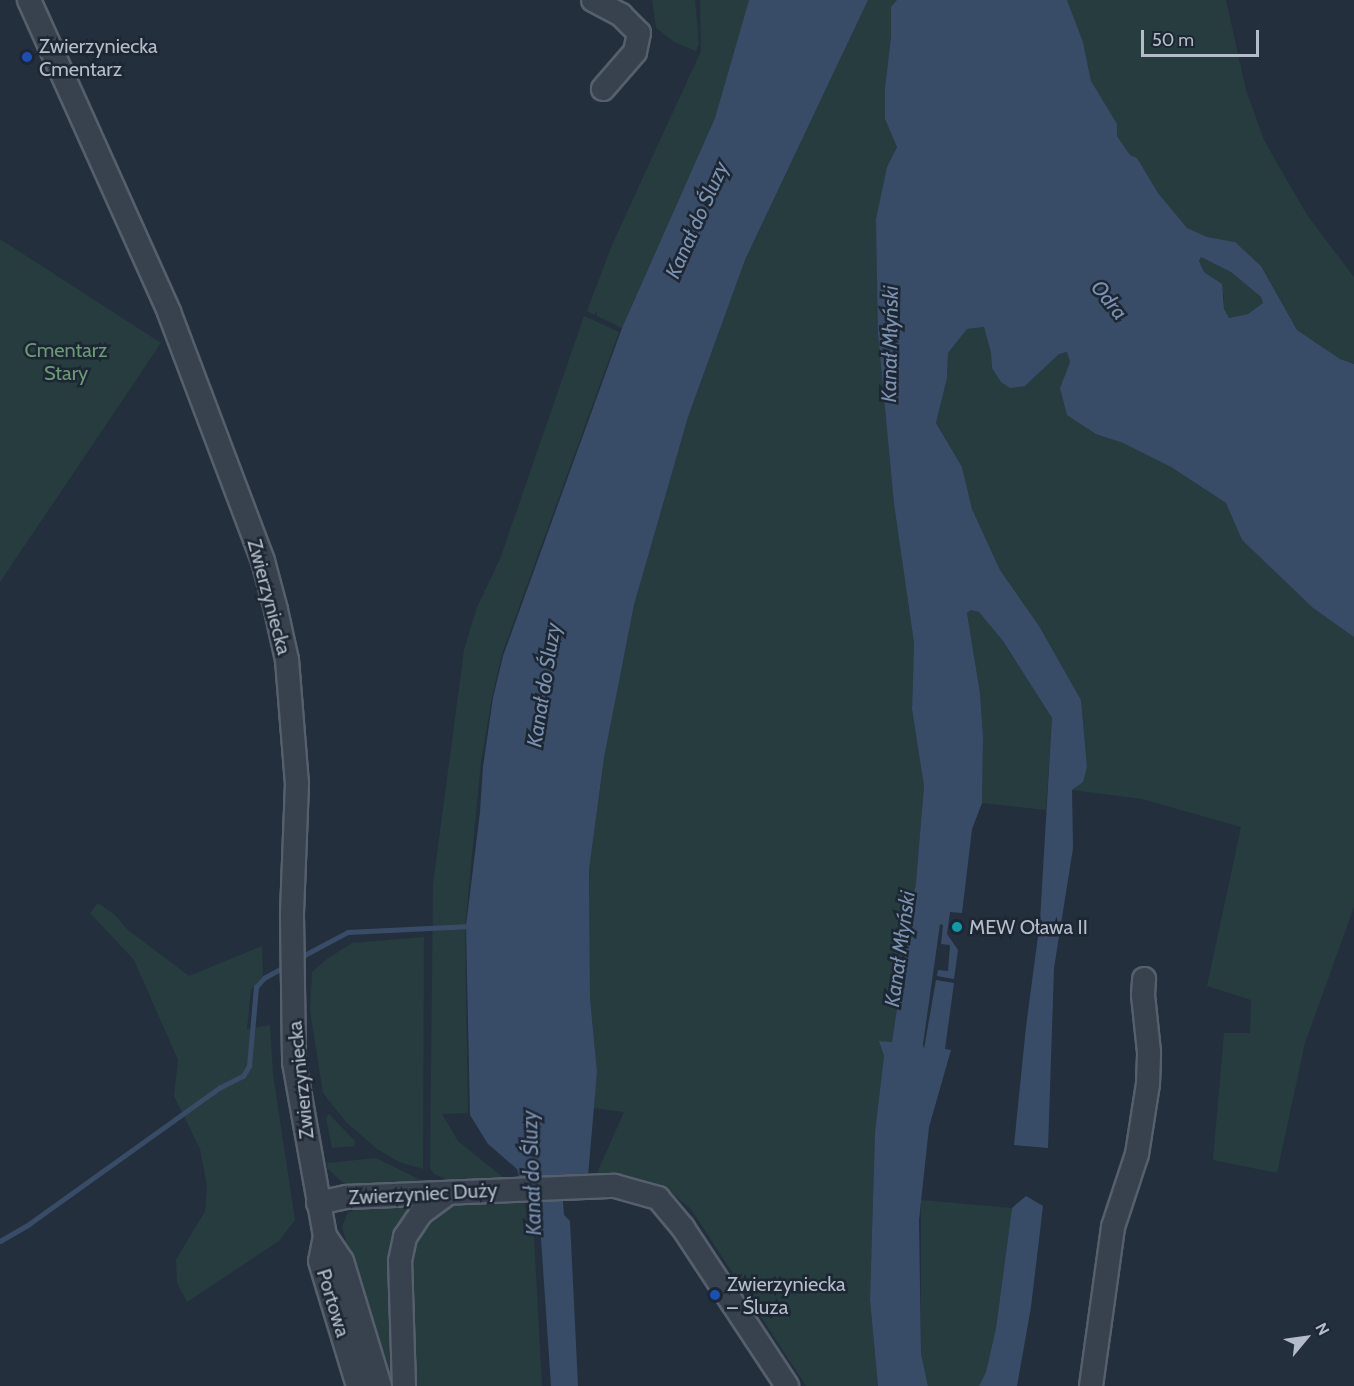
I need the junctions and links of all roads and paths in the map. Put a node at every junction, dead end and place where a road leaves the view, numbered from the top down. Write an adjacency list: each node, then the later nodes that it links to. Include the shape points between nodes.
1 (29, 0): 6 (street, Zwierzyniecka, via 169,312 263,561 287,660 296,772 292,915 294,1062)
2 (593, 0): 3 (street, via 621,15 639,33 635,52)
3 (603, 89)
4 (1144, 979): 12 (street, via 1148,1084 1137,1154 1113,1227)
5 (447, 1194): 6 (street, Zwierzyniec Duży, via 347,1197); 10 (street, via 421,1213 405,1238 400,1261); 11 (street, Zwierzyniec Duży, via 615,1186 658,1198 683,1228)
6 (318, 1203): 7 (street, Zwierzyniecka)
7 (325, 1236): 8 (street, Portowa, via 320,1261); 9 (street, Portowa, via 342,1261)
8 (358, 1386)
9 (380, 1386)
10 (404, 1386)
11 (787, 1386)
12 (1091, 1386)

